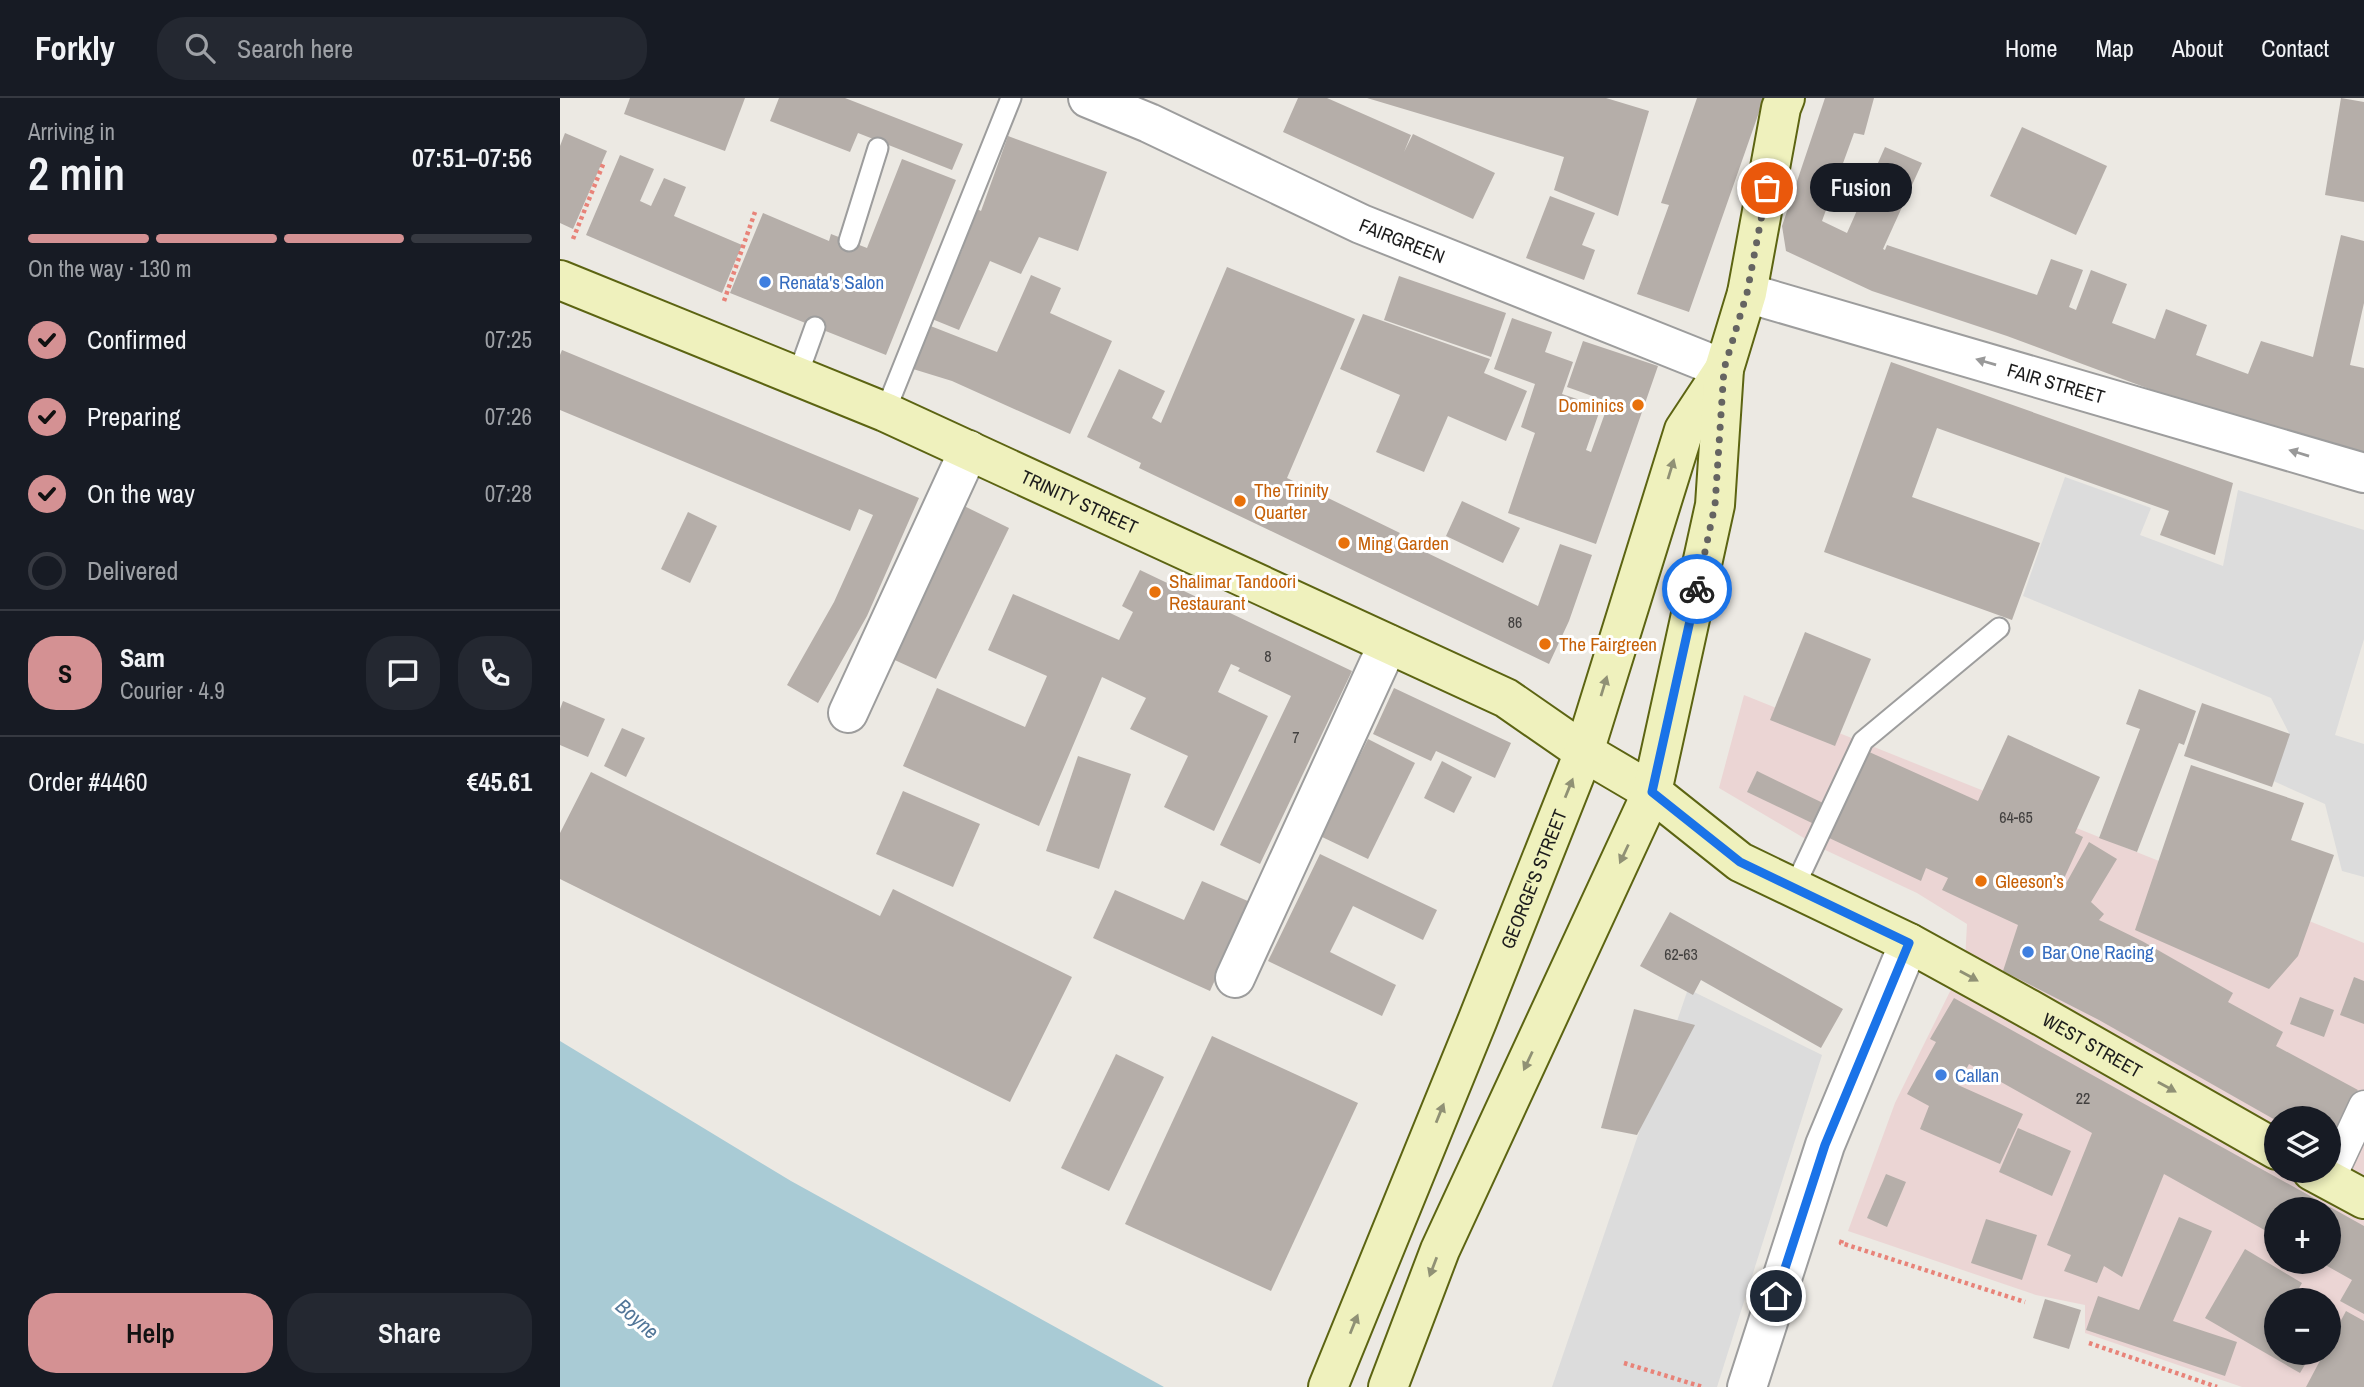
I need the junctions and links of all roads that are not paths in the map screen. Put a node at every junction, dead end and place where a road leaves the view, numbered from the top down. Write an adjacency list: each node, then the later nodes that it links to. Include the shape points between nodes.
1 (1012, 98): 11 (lane)
2 (1088, 98): 9 (street, FAIRGREEN, via 1361,224)
3 (1785, 98): 7 (main road, GEORGE'S STREET)
4 (878, 148): 5 (lane)
5 (849, 241)
6 (565, 263): 10 (main road, TRINITY STREET, via 710,341)
7 (1747, 293): 9 (main road, GEORGE'S STREET); 13 (street, FAIR STREET, one-way to 7)
8 (815, 327): 10 (lane)
9 (1724, 369): 17 (main road, GEORGE'S STREET, one-way to 9, via 1684,430); 18 (main road, GEORGE'S STREET, via 1715,505)
10 (797, 377): 11 (main road, TRINITY STREET)
11 (885, 412): 12 (main road, TRINITY STREET)
12 (970, 450): 15 (main road, TRINITY STREET); 16 (street)
13 (2364, 473)
14 (1999, 628): 19 (lane, via 1863,741)
15 (1388, 644): 17 (main road, TRINITY STREET, via 1506,698); 21 (street)
16 (848, 713)
17 (1584, 752): 18 (main road, TRINITY STREET); 27 (main road, GEORGE'S STREET, one-way to 17)
18 (1652, 792): 19 (main road, TRINITY STREET, via 1740,862); 28 (main road, GEORGE'S STREET, one-way to 28, via 1440,1250)
19 (1794, 888): 20 (main road, WEST STREET)
20 (1909, 943): 23 (main road, WEST STREET, one-way to 23); 29 (street, via 1825,1145)
21 (1235, 978)
22 (2364, 1106): 24 (street)
23 (2264, 1143)
24 (2341, 1143)
25 (2333, 1183): 26 (main road)
26 (2364, 1199)
27 (1328, 1387)
28 (1388, 1387)
29 (1748, 1387)

